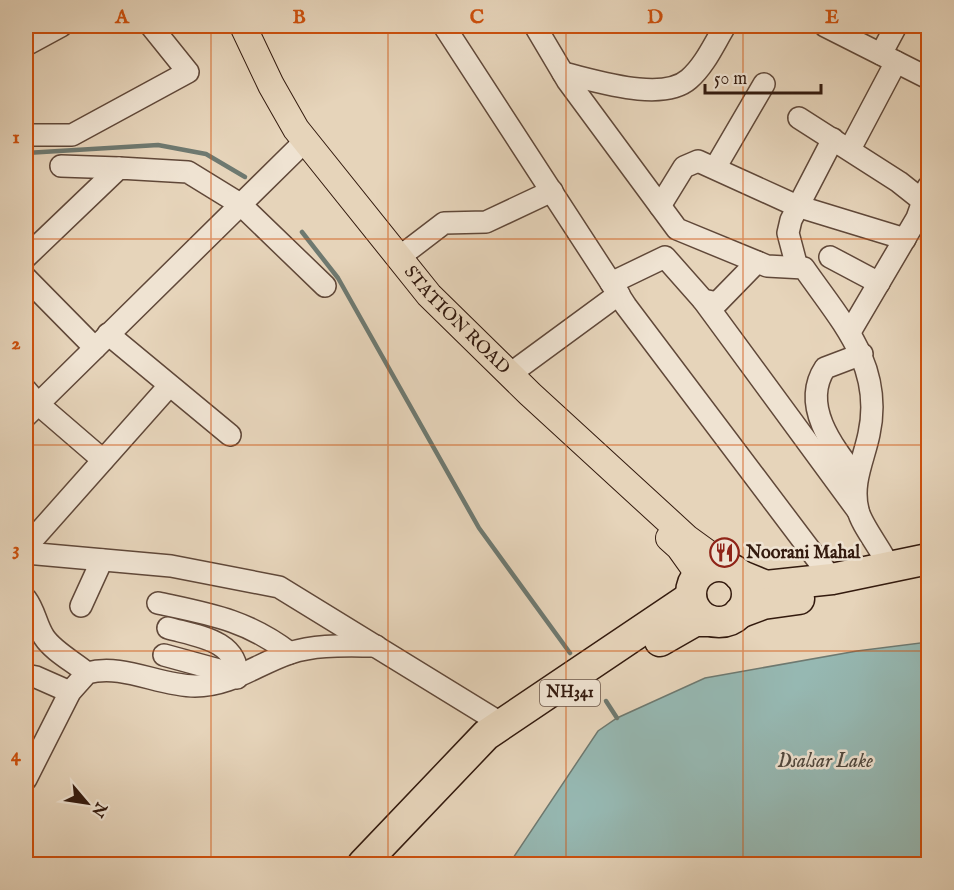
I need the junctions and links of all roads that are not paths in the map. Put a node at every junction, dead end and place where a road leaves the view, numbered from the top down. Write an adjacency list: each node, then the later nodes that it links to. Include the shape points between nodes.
1 (61, 26): 10 (street)
2 (151, 26): 16 (street, via 188,72 72,135)
3 (230, 26): 18 (main road, STATION ROAD, via 260,91)
4 (243, 26): 43 (main road, STATION ROAD, via 296,129 429,295)
5 (444, 26): 22 (street)
6 (535, 26): 12 (street)
7 (725, 26): 12 (street, via 687,81 667,89 617,86)
8 (825, 26): 11 (street)
9 (896, 26): 11 (street)
10 (26, 45)
11 (888, 58): 13 (street); 17 (street)
12 (563, 73): 25 (street)
13 (928, 78)
14 (764, 84): 21 (street)
15 (799, 117): 17 (street)
16 (26, 135)
17 (842, 144): 23 (street); 26 (street)
18 (297, 149): 24 (street); 56 (main road, STATION ROAD, via 420,303)
19 (61, 166): 20 (street)
20 (119, 168): 24 (street, via 188,172); 30 (street)
21 (715, 168): 25 (street, via 690,162); 26 (street)
22 (552, 191): 29 (street, via 486,222 444,223); 38 (street)
23 (926, 194): 28 (street)
24 (240, 204): 37 (street); 41 (street)
25 (660, 206): 27 (street)
26 (797, 206): 28 (street); 34 (street, via 788,233)
27 (677, 229): 31 (street); 33 (street)
28 (906, 239): 36 (street)
29 (406, 252)
30 (26, 256)
31 (665, 257): 38 (street); 39 (street)
32 (830, 258): 36 (street)
33 (757, 262): 34 (street); 39 (street, via 717,303)
34 (797, 267): 40 (street, via 804,268)
35 (26, 278): 41 (street)
36 (879, 283): 40 (street)
37 (325, 286)
38 (615, 288): 43 (street); 57 (street)
39 (703, 300): 49 (street)
40 (850, 332): 42 (street)
41 (102, 341): 44 (street); 45 (street)
42 (862, 354): 48 (street, via 870,380 872,410 870,433); 48 (street, via 825,368 816,395 820,420 830,442)
43 (510, 374): 56 (main road, STATION ROAD, via 687,538)
44 (169, 386): 46 (street); 47 (street)
45 (30, 403): 47 (street)
46 (230, 435)
47 (103, 460): 50 (street)
48 (856, 478): 49 (street)
49 (858, 512): 54 (street)
50 (26, 547)
51 (26, 554): 53 (street)
52 (928, 559): 54 (highway)
53 (102, 560): 60 (street); 64 (street, via 171,566 279,587)
54 (889, 567): 57 (highway)
55 (928, 576): 61 (highway, NH341, via 834,596 763,604)
56 (714, 579): 57 (highway, via 766,586); 61 (highway, via 744,582 747,598); 62 (highway, via 697,612); 71 (highway, NH341)
57 (832, 579)
58 (26, 599): 67 (street, via 49,644)
59 (158, 603): 65 (street, via 226,618 267,635)
60 (81, 606)
61 (739, 613): 62 (highway, NH341, via 726,621)
62 (710, 621): 73 (highway, NH341, via 695,621 495,736)
63 (168, 628): 69 (street, via 222,646 233,656)
64 (376, 646): 65 (street, via 315,647); 71 (street)
65 (290, 653): 69 (street)
66 (164, 655): 69 (street)
67 (87, 673): 69 (street, via 109,670 193,686 214,685); 70 (street)
68 (26, 675): 70 (street)
69 (237, 677)
70 (70, 692): 72 (street)
71 (502, 724): 73 (highway, NH341, via 486,735)
72 (26, 779)
73 (439, 784): 74 (highway, NH341)
74 (363, 864)

